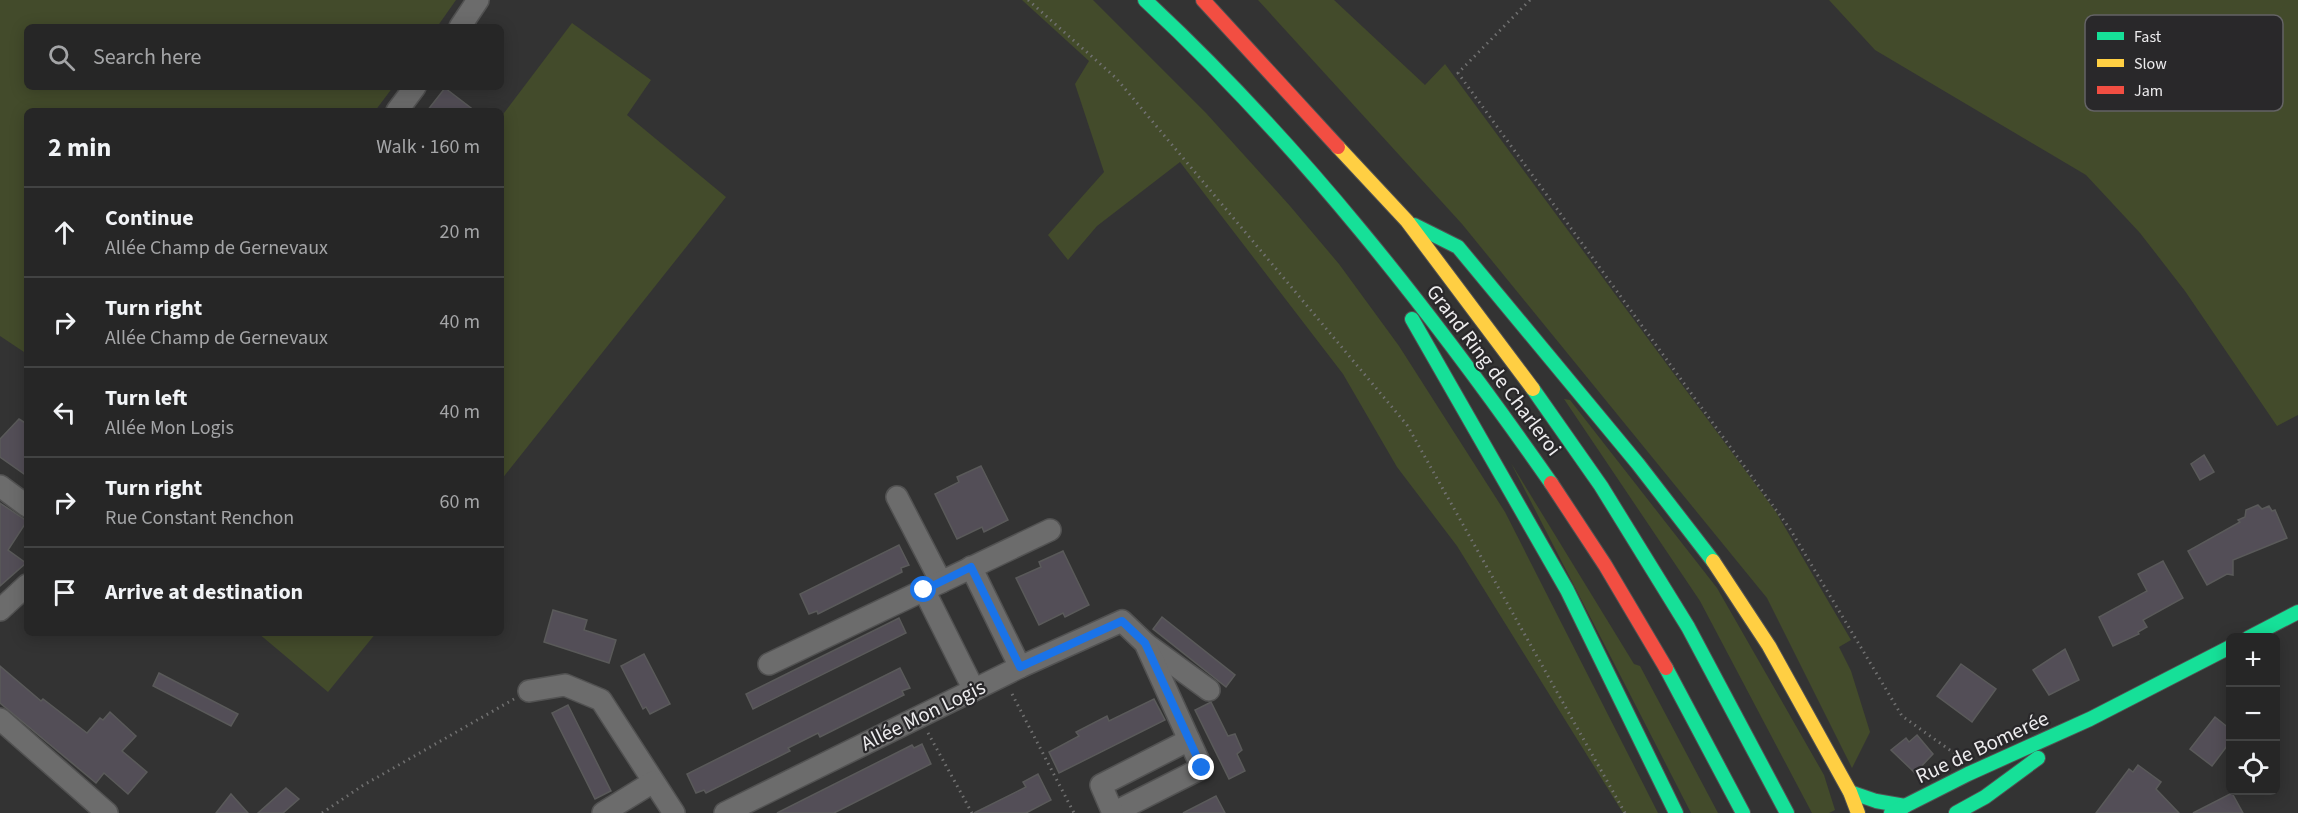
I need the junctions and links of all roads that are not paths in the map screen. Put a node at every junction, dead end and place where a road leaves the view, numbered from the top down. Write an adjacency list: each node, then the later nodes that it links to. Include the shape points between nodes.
1 (478, 0): 4 (street)
2 (1146, 0): 8 (main road, Grand Ring de Charleroi, via 1271,128)
3 (1203, 0): 7 (main road, Grand Ring de Charleroi)
4 (462, 24)
5 (413, 90): 6 (street)
6 (399, 108)
7 (1407, 221): 30 (main road, via 1458,247 1681,517 1783,668); 39 (main road, Grand Ring de Charleroi, via 1601,486 1688,627)
8 (1376, 248): 37 (main road, via 1427,349 1567,590); 38 (main road, Grand Ring de Charleroi, via 1478,378 1568,506 1655,648)
9 (0, 486): 11 (street)
10 (897, 497): 14 (street)
11 (24, 504)
12 (1050, 530): 13 (street)
13 (971, 567): 14 (street); 22 (street)
14 (932, 586): 21 (street); 23 (street)
15 (24, 588): 16 (street)
16 (0, 610)
17 (2298, 612): 18 (main road)
18 (2258, 633)
19 (1145, 643): 22 (street, Allée Mon Logis, via 1122,621); 24 (street); 28 (street)
20 (2226, 648): 27 (main road, Rue de Bomerée)
21 (769, 664)
22 (1012, 672): 23 (street, Allée Mon Logis)
23 (974, 690): 35 (street, Allée Mon Logis)
24 (1209, 690)
25 (529, 691): 29 (street, via 565,685 601,700)
26 (0, 719): 32 (street)
27 (2090, 719): 31 (main road, Rue de Bomerée); 42 (main road, Rue de Bomerée, via 1985,797)
28 (1189, 740): 36 (street, via 1101,785); 36 (street, via 1202,768)
29 (653, 782): 33 (street); 34 (street)
30 (1850, 792): 31 (main road); 40 (main road)
31 (1905, 806): 41 (main road, Rue de Bomerée)
32 (107, 813)
33 (603, 813)
34 (674, 813)
35 (725, 813)
36 (1113, 813)
37 (1676, 813)
38 (1743, 813)
39 (1786, 813)
40 (1858, 813)
41 (1891, 813)
42 (1956, 813)

